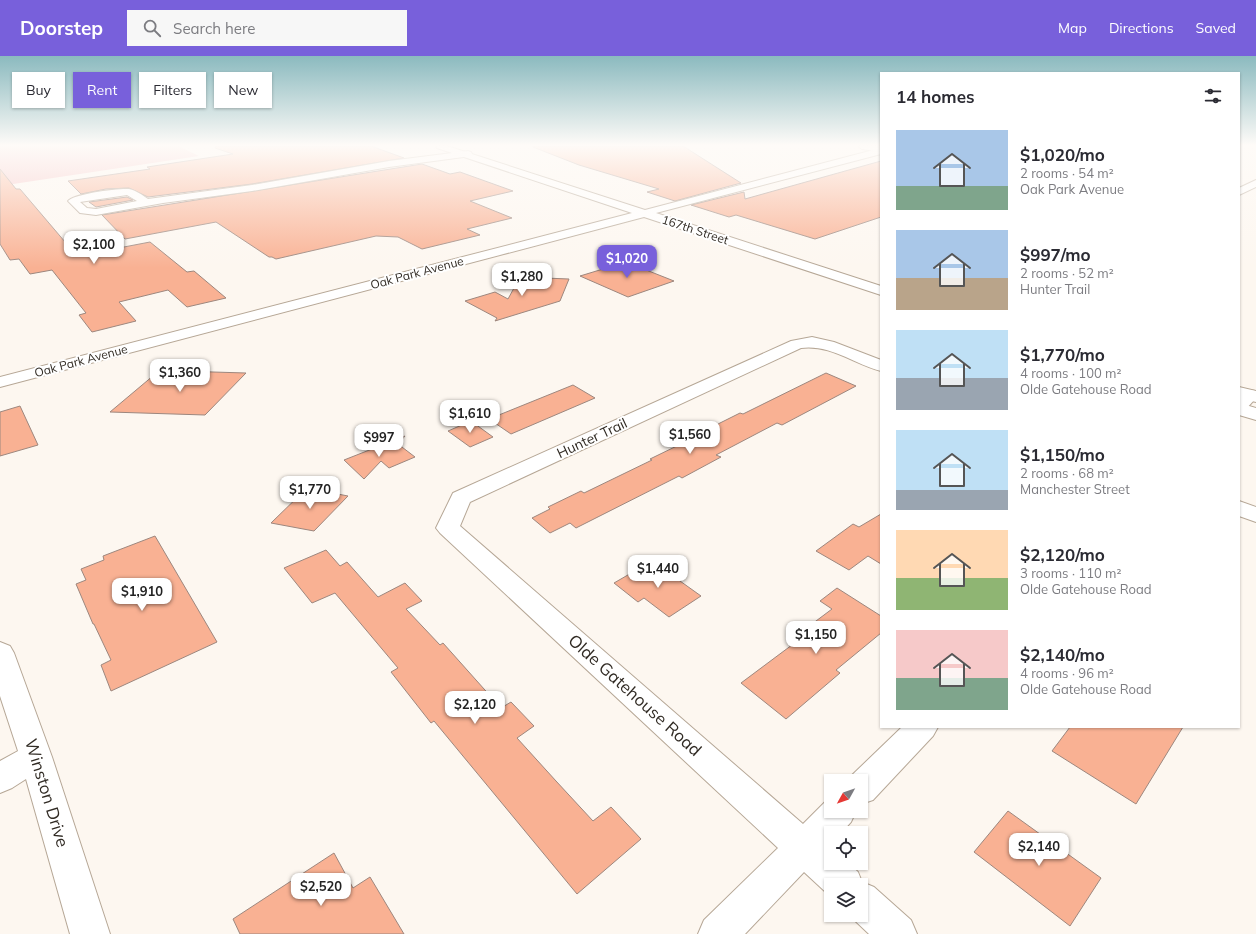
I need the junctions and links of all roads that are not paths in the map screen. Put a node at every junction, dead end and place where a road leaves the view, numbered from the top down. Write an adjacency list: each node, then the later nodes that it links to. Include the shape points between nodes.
1 (258, 187): 5 (street)
2 (571, 187): 7 (street, 167th Street)
3 (588, 187): 6 (street, 167th Street)
4 (743, 187): 6 (street, Oak Park Avenue)
5 (146, 203): 5 (street, via 90,212 84,211 73,201 95,195 127,192)
6 (660, 209): 7 (street, Oak Park Avenue); 8 (street, 167th Street)
7 (645, 213): 9 (street, 167th Street); 11 (street, Oak Park Avenue)
8 (880, 279)
9 (880, 291)
10 (880, 366): 14 (street, Hunter Trail, via 828,345 812,342 797,344)
11 (0, 382)
12 (1244, 400): 13 (street)
13 (1256, 414)
14 (461, 498): 23 (street, Olde Gatehouse Road, via 448,528)
15 (1240, 508): 16 (street)
16 (1256, 515)
17 (0, 653): 19 (street, Winston Drive)
18 (921, 728): 21 (street)
19 (36, 757): 20 (street); 26 (street, Winston Drive)
20 (0, 778)
21 (868, 782)
22 (832, 818): 23 (street)
23 (805, 847): 24 (street, Olde Gatehouse Road); 27 (street)
24 (838, 878)
25 (868, 907): 28 (street)
26 (90, 934)
27 (718, 934)
28 (897, 934)

